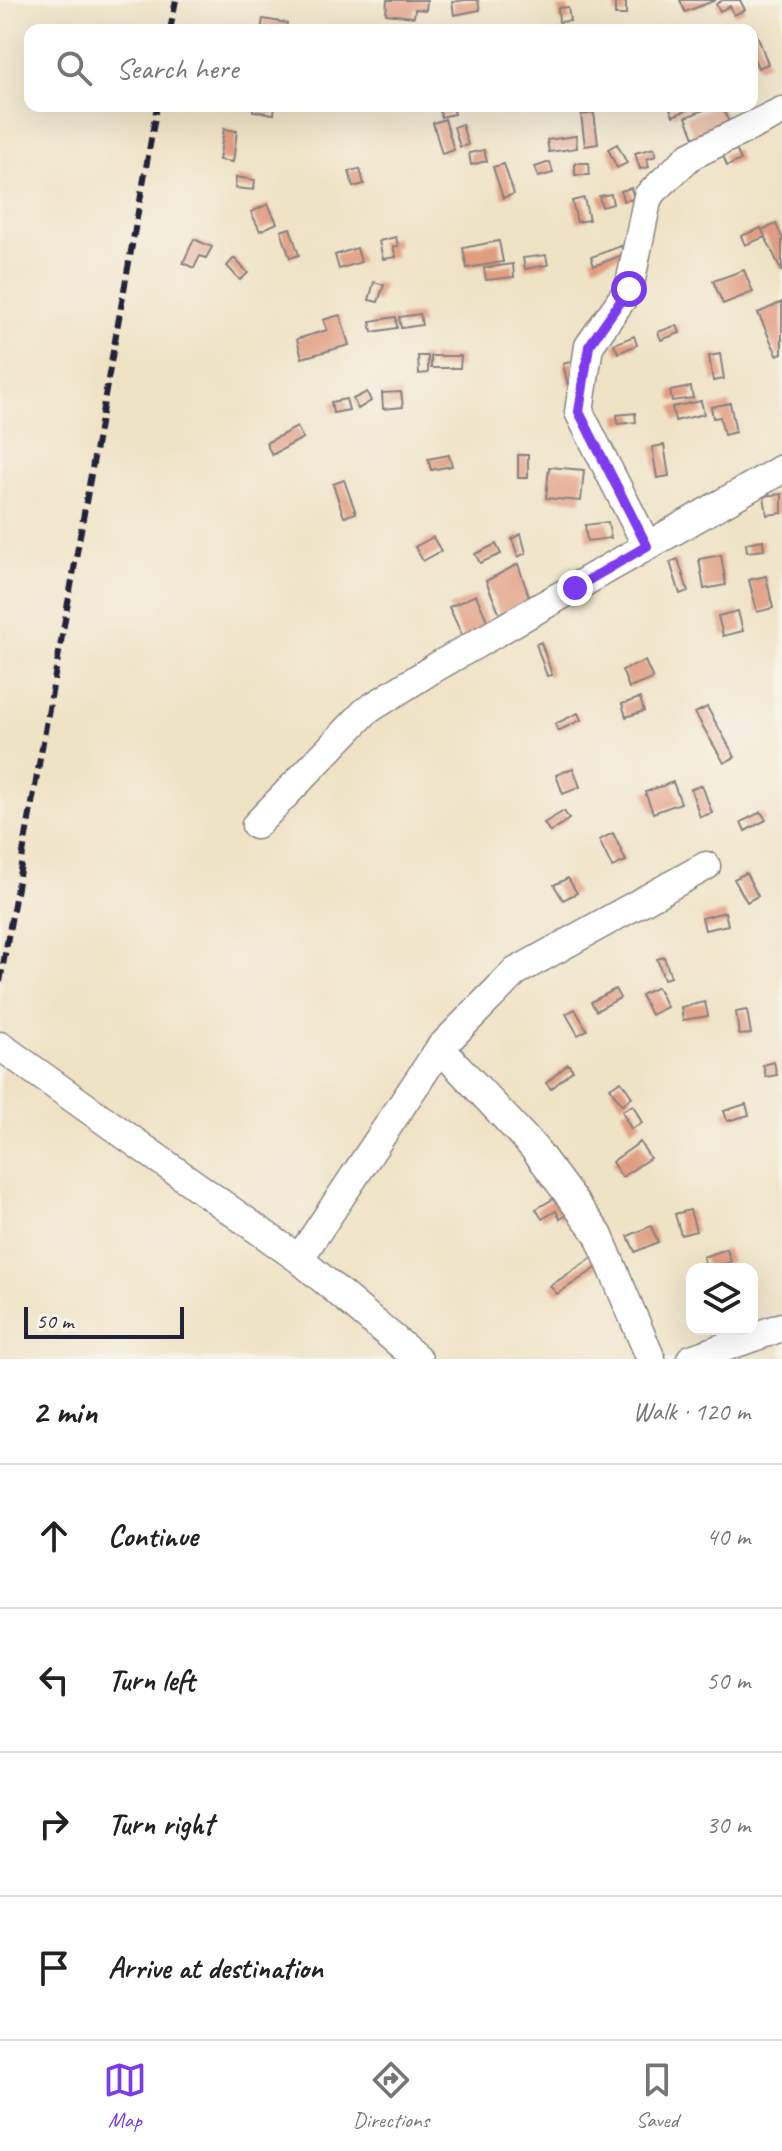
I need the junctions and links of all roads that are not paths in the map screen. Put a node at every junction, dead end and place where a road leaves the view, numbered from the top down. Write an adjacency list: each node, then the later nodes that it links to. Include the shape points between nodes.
1 (782, 111): 3 (street, via 690,156 648,196 629,289 589,346 579,412)
2 (782, 469): 3 (street)
3 (647, 546): 4 (street, via 366,711)
4 (256, 825)
5 (706, 866): 7 (street, via 515,972)
6 (3, 1048): 8 (street)
7 (440, 1048): 8 (street); 11 (street, via 534,1148 598,1234)
8 (299, 1259): 10 (street)
9 (782, 1327): 12 (street)
10 (418, 1359)
11 (651, 1359)
12 (691, 1359)

